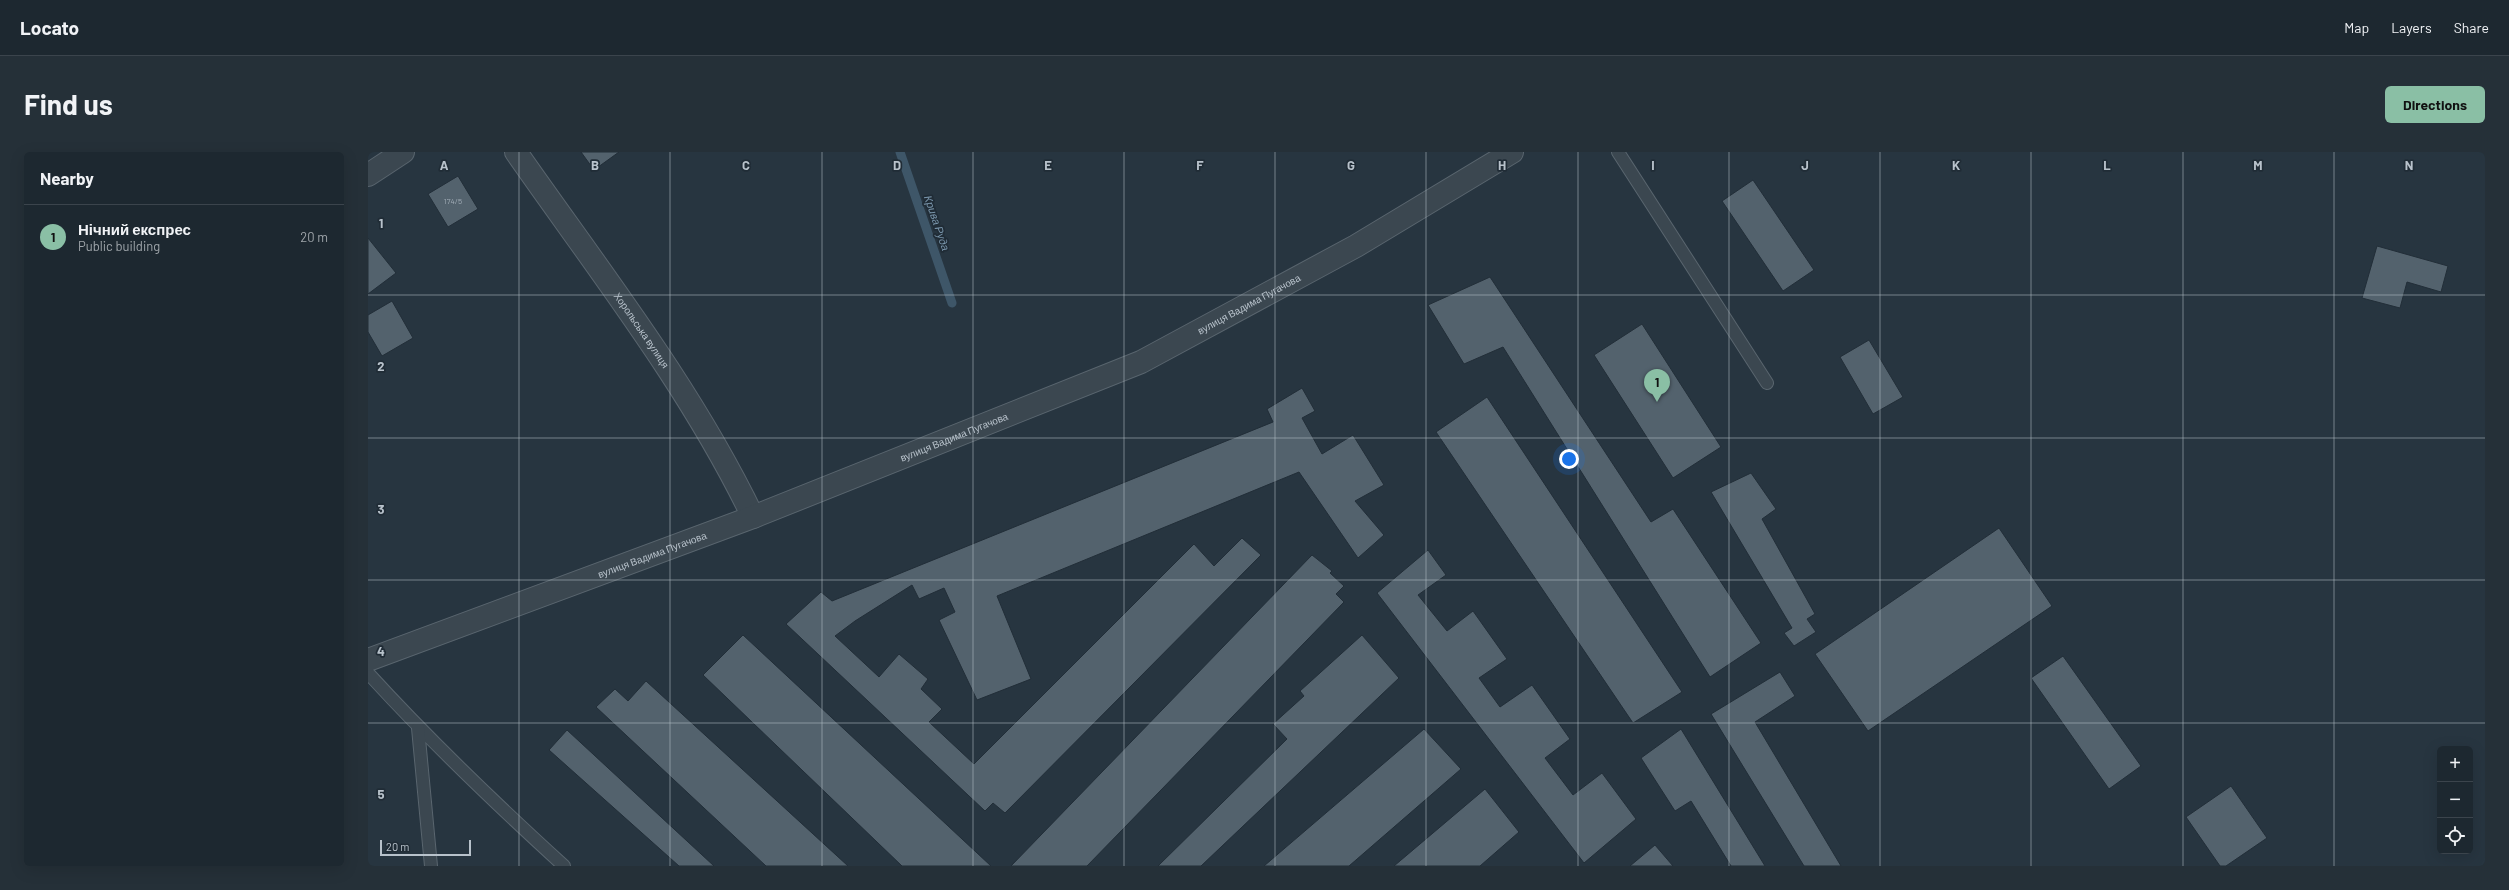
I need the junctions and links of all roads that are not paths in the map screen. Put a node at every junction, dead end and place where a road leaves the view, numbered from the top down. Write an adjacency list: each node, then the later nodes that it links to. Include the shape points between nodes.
1 (403, 152): 5 (street)
2 (516, 152): 7 (street, Хорольська вулиця, via 689,399 729,467)
3 (1512, 152): 7 (street, вулиця Вадима Пугачова, via 1356,246 1142,362)
4 (1618, 152): 6 (lane)
5 (368, 175)
6 (1767, 383)
7 (753, 517): 8 (street, вулиця Вадима Пугачова)
8 (368, 660)
9 (368, 673): 10 (lane)
10 (418, 728): 11 (lane); 12 (lane, via 494,803)
11 (431, 866)
12 (564, 866)

